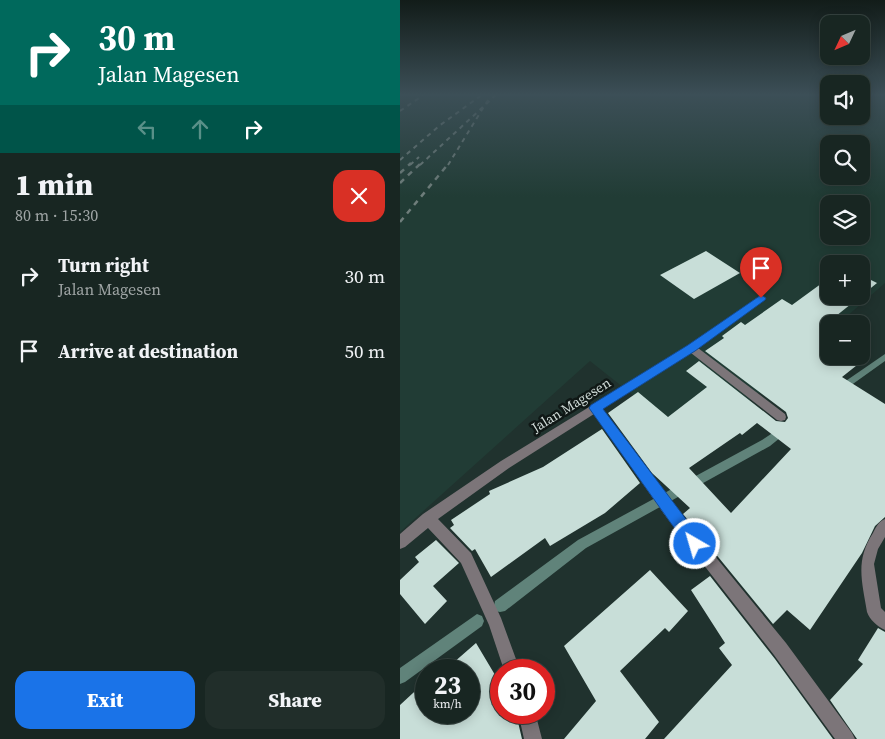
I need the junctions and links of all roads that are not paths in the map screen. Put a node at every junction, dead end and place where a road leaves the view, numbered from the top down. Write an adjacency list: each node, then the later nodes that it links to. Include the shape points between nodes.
1 (761, 298): 2 (street, Jalan Magesen)
2 (691, 348): 3 (street, Jalan Magesen); 4 (street)
3 (595, 408): 5 (street, Jalan Magesen); 12 (street, via 669,510 780,649)
4 (782, 417)
5 (428, 518): 7 (street, Jalan Magesen); 9 (street, via 466,558 496,623)
6 (885, 525): 8 (street, via 872,546 867,564 873,610)
7 (400, 542)
8 (885, 622)
9 (508, 659)
10 (529, 724): 11 (street)
11 (533, 739)
12 (846, 739)

